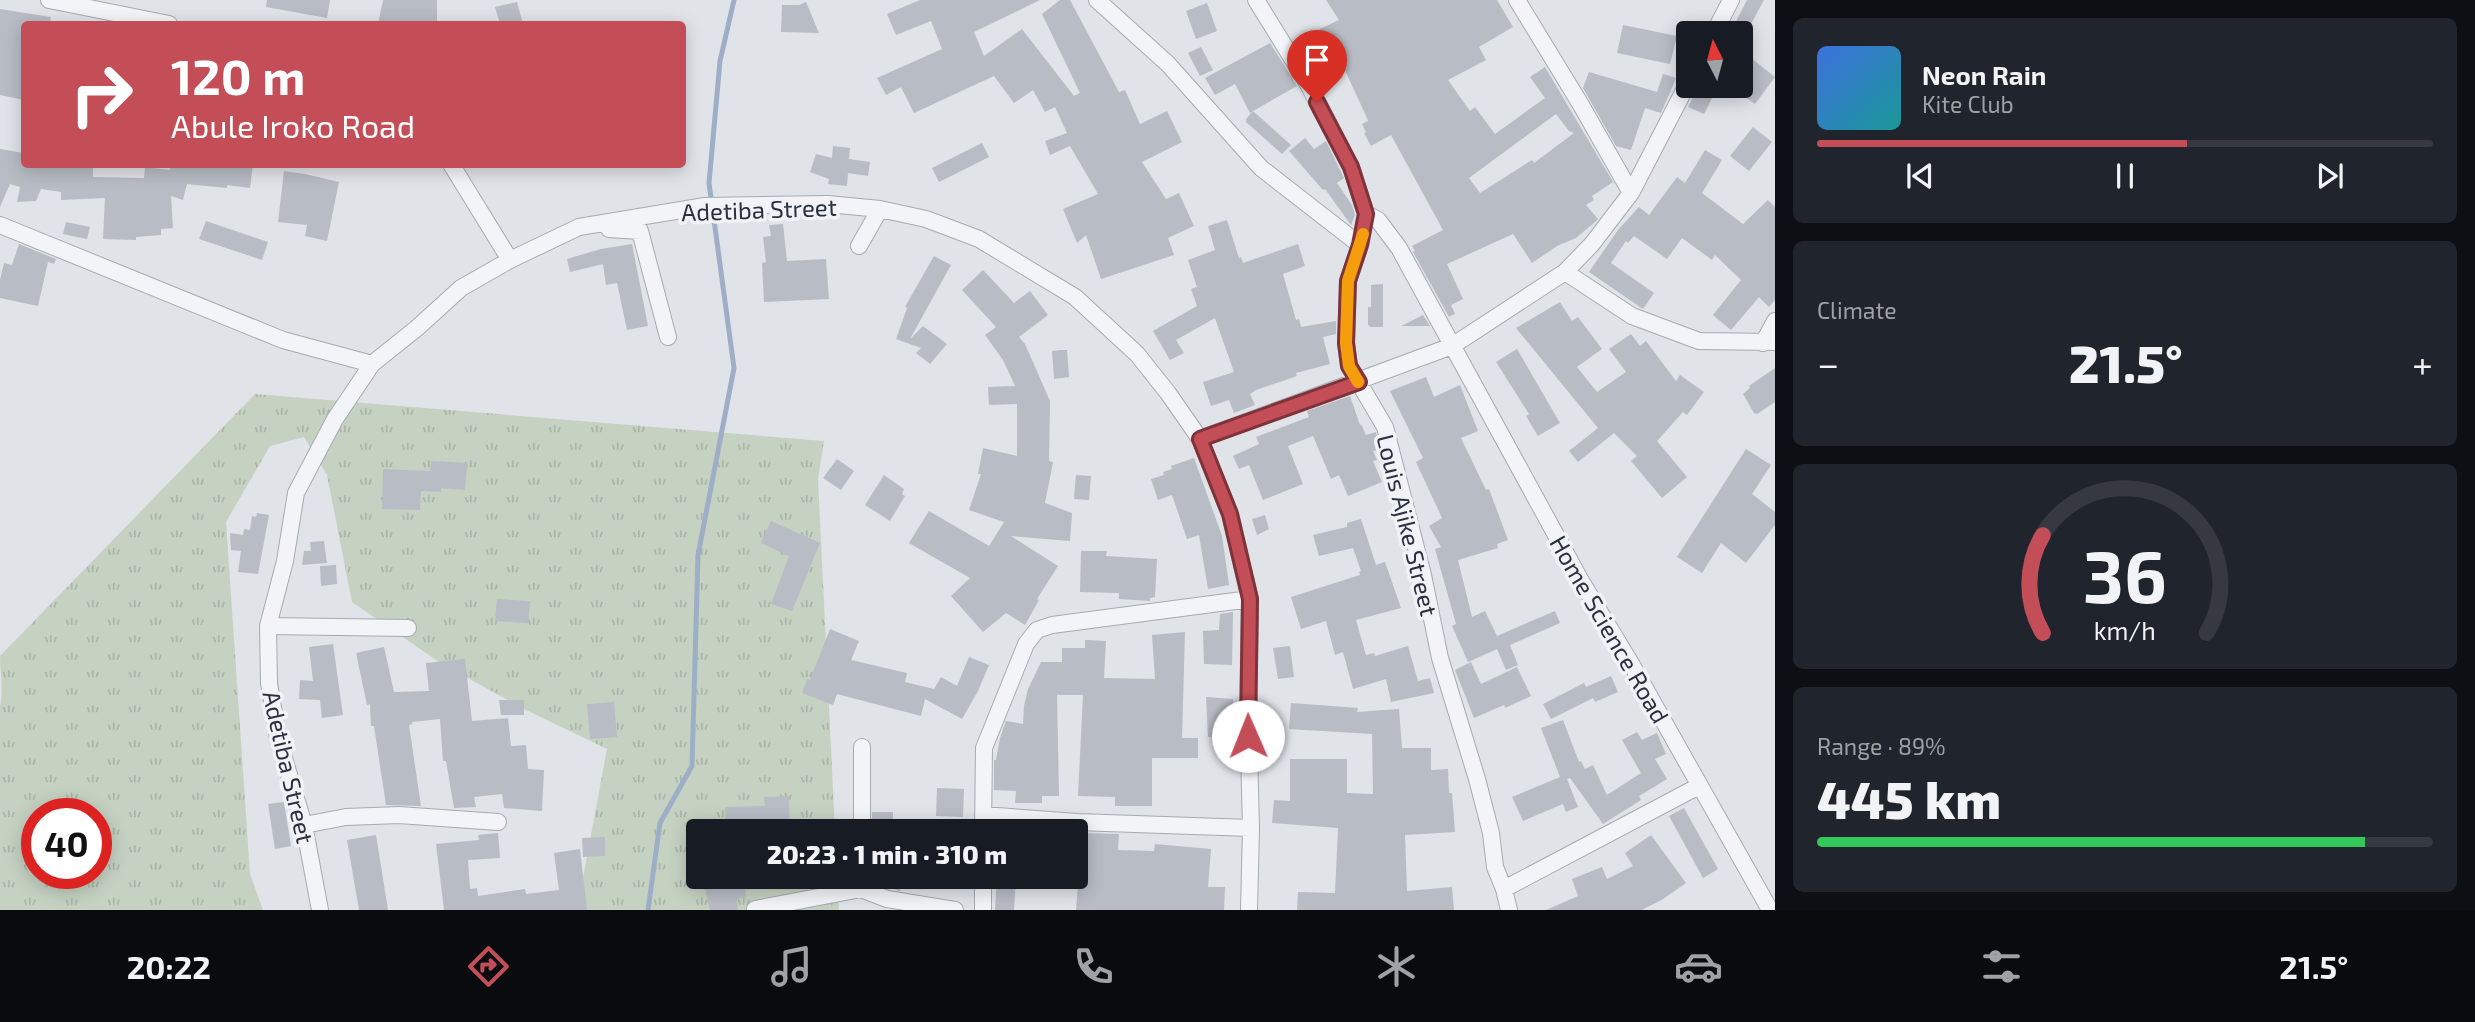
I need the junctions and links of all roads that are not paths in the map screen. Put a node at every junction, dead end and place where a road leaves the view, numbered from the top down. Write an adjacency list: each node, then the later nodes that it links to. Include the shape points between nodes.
1 (49, 0): 6 (street)
2 (1097, 0): 15 (street, via 1168,64 1261,168)
3 (1256, 0): 12 (street, Louis Ajike Street, via 1337,139)
4 (1517, 0): 10 (street)
5 (1731, 0): 7 (street)
6 (154, 21)
7 (1720, 21)
8 (1680, 98): 10 (street)
9 (453, 168): 17 (street)
10 (1631, 193): 18 (street)
11 (880, 209): 14 (street, Adetiba Street, via 828,204 705,206); 16 (street); 25 (street, Adetiba Street, via 926,219 979,239 1075,297 1137,354)
12 (1366, 214): 15 (street, Louis Ajike Street); 22 (street, Home Science Road, via 1378,220 1399,248)
13 (0, 225): 23 (street, via 283,340)
14 (579, 227): 17 (street, Adetiba Street); 20 (street, via 639,231)
15 (1360, 245): 24 (street, Louis Ajike Street, via 1348,281 1346,343 1349,366)
16 (859, 246)
17 (510, 260): 23 (street, Adetiba Street, via 461,288)
18 (1564, 272): 21 (street, via 1632,316 1699,341); 22 (street)
19 (1775, 321): 21 (street)
20 (668, 337)
21 (1769, 342)
22 (1452, 346): 24 (street); 30 (street, Home Science Road)
23 (372, 363): 27 (street, Adetiba Street, via 335,419 296,493)
24 (1359, 382): 25 (street); 40 (street, Louis Ajike Street, via 1385,427 1440,658)
25 (1200, 439): 26 (street, Adetiba Street, via 1230,514)
26 (1250, 599): 32 (street, via 1037,630 1026,644 984,748); 36 (street, Adetiba Street)
27 (268, 626): 28 (street); 35 (street, Adetiba Street, via 269,683 278,738)
28 (408, 628)
29 (862, 747): 31 (street)
30 (1699, 786): 40 (street); 47 (street, Home Science Road)
31 (862, 819)
32 (983, 819)
33 (498, 822): 35 (street, via 398,815 346,817)
34 (1088, 822): 36 (street)
35 (304, 825): 42 (street, Adetiba Street)
36 (1251, 828): 45 (street, Adetiba Street)
37 (837, 889): 41 (street)
38 (871, 889): 43 (street, via 887,899)
39 (983, 889): 44 (street)
40 (1504, 889): 46 (street, Louis Ajike Street)
41 (755, 909)
42 (320, 910)
43 (955, 910)
44 (983, 910)
45 (1249, 910)
46 (1509, 910)
47 (1770, 910)

